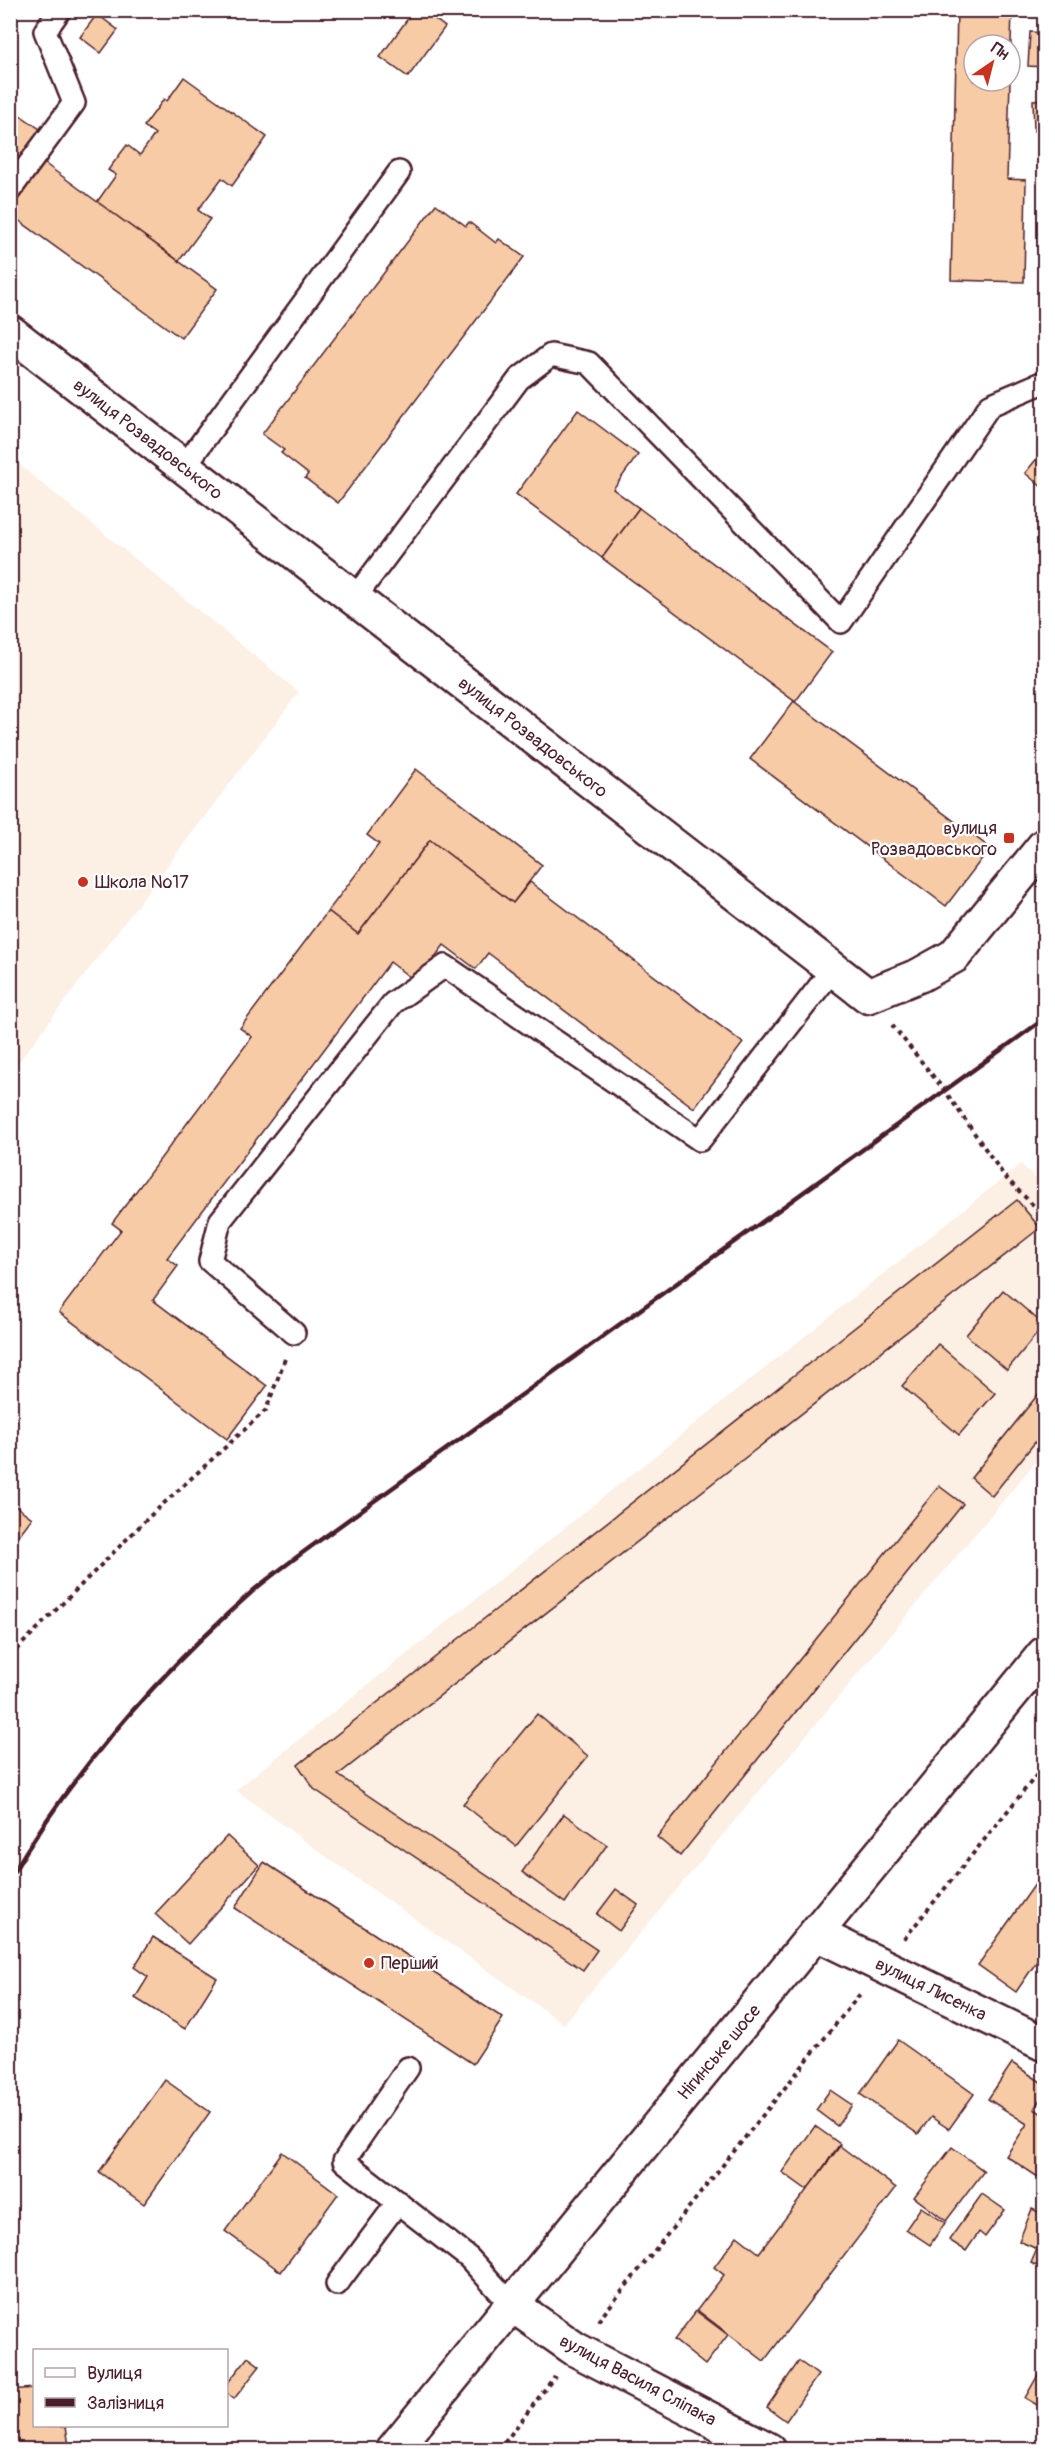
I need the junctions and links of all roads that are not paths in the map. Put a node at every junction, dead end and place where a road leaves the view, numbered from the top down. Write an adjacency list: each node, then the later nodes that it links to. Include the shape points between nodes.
1 (60, 10): 3 (lane, via 45,31 74,103)
2 (399, 172): 6 (lane)
3 (10, 190)
4 (10, 332): 6 (street, вулиця Розвадовського)
5 (1044, 382): 7 (lane, via 990,405 841,622 589,363 551,355 519,379)
6 (184, 467): 7 (street, вулиця Розвадовського)
7 (354, 599): 9 (street, вулиця Розвадовського)
8 (1044, 846): 9 (street, вулиця Розвадовського, via 954,956 868,996)
9 (833, 969): 10 (lane, via 700,1140 445,966 393,1003 220,1221 210,1261)
10 (294, 1333)
11 (1044, 1654): 12 (street, Нігинське шосе)
12 (817, 1934): 13 (street, вулиця Лисенка); 17 (street, Нігинське шосе)
13 (1044, 2044)
14 (408, 2068): 15 (lane, via 344,2161)
15 (398, 2202): 16 (lane); 17 (lane, via 469,2259)
16 (337, 2284)
17 (511, 2304): 18 (street, Нігинське шосе); 19 (street, вулиця Василя Сліпака, via 575,2349)
18 (393, 2450)
19 (769, 2450)

